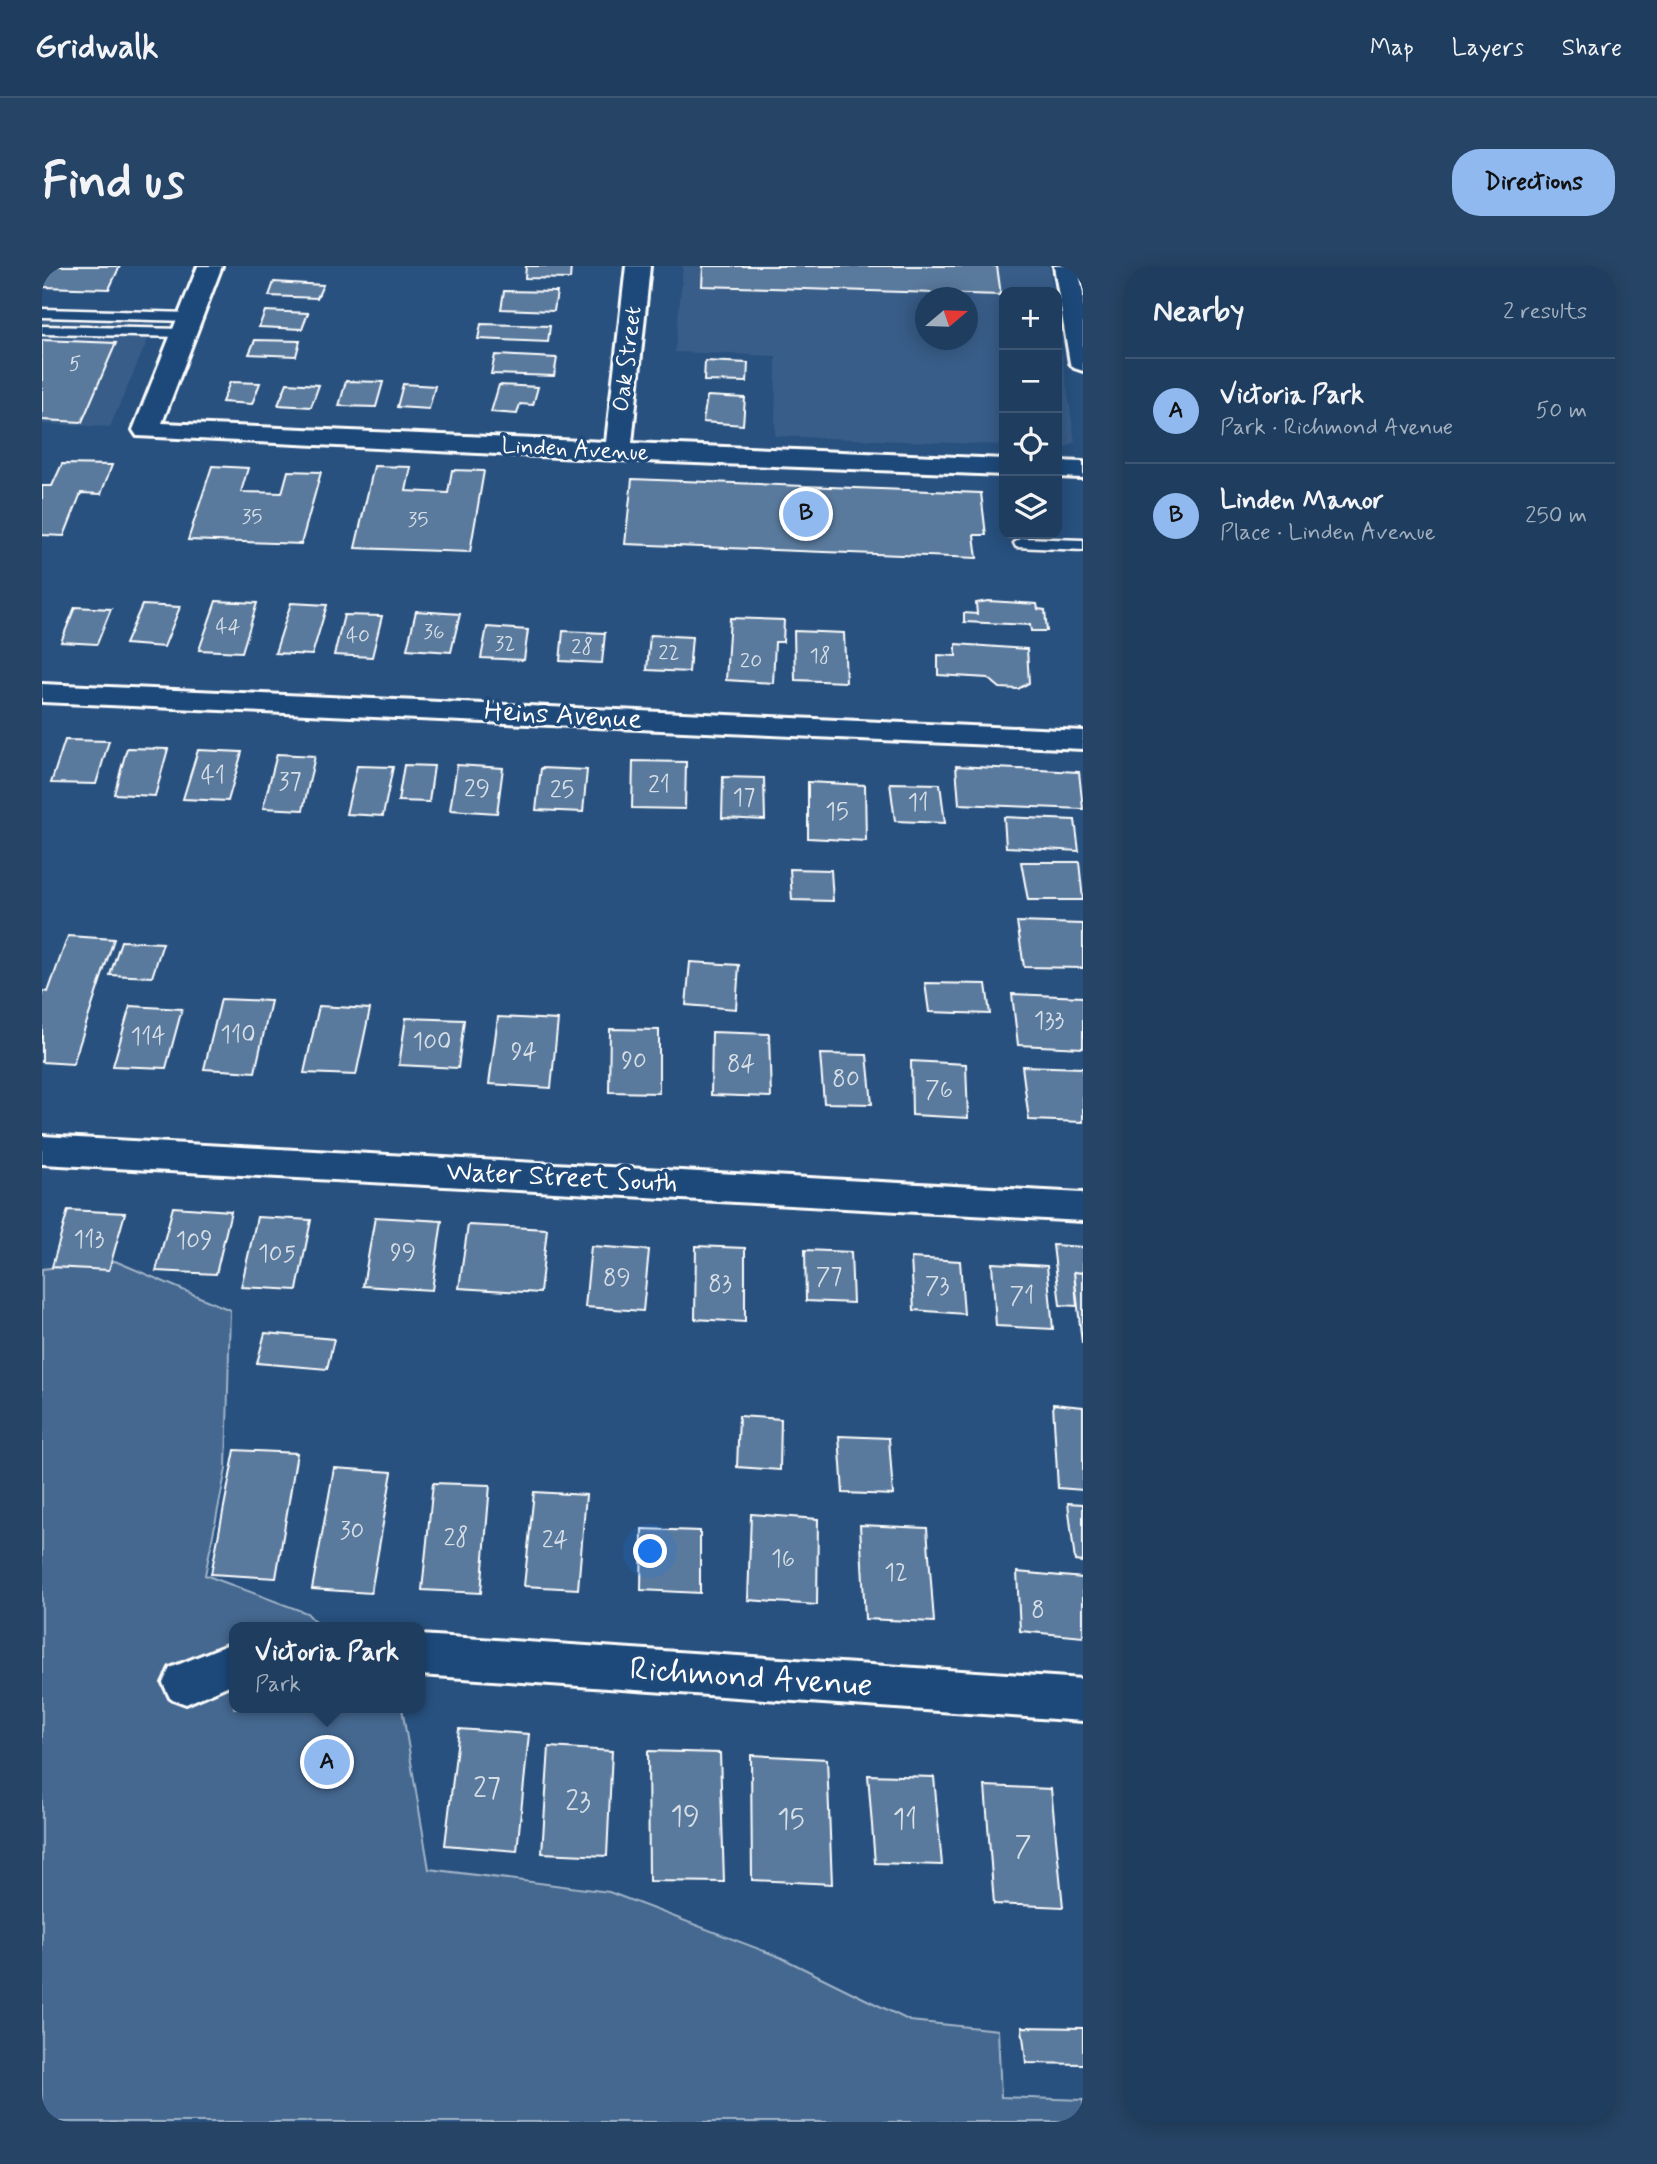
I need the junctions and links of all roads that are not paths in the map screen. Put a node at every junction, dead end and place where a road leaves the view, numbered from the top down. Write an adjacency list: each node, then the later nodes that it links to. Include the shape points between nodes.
1 (210, 266): 5 (street)
2 (638, 266): 8 (street, Oak Street)
3 (1066, 266): 7 (street)
4 (42, 313): 5 (lane)
5 (187, 325): 6 (lane); 8 (street, Linden Avenue, via 146,430)
6 (42, 330)
7 (1083, 363)
8 (618, 452): 9 (street, Linden Avenue)
9 (999, 467)
10 (1062, 469): 11 (street)
11 (1083, 470)
12 (1022, 543): 13 (lane)
13 (1083, 545)
14 (42, 693): 15 (street, Heins Avenue)
15 (1083, 740)
16 (42, 1150): 17 (street, Water Street South)
17 (1083, 1207)
18 (425, 1655): 21 (street, Richmond Avenue)
19 (229, 1664): 20 (street)
20 (186, 1683)
21 (1083, 1700)

